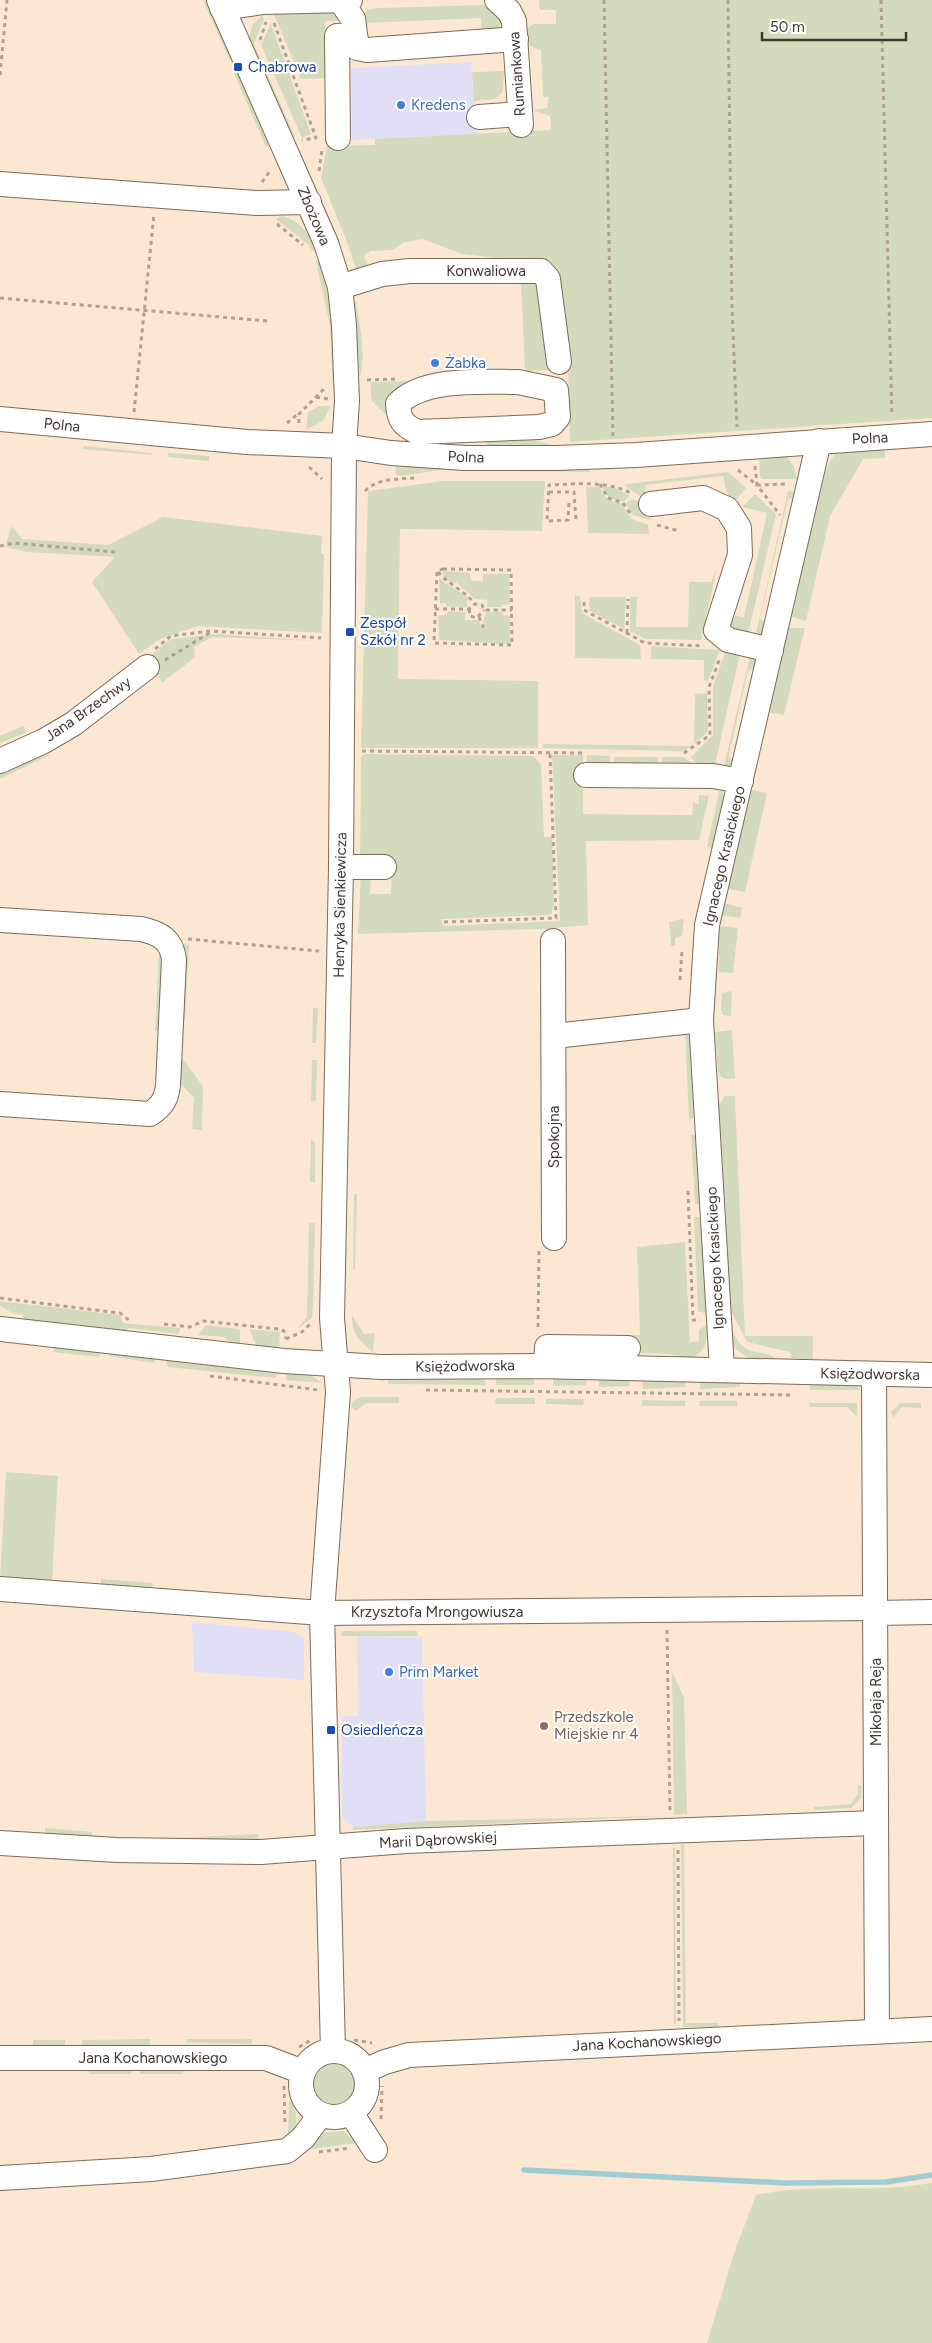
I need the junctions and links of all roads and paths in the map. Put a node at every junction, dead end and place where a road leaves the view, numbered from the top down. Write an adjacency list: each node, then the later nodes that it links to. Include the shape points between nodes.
1 (7, 0): 12 (path)
2 (340, 0): 3 (street); 8 (street); 10 (street, via 353,19)
3 (350, 0)
4 (497, 0): 11 (street, Rumiankowa, via 514,21)
5 (604, 0): 39 (path)
6 (728, 0): 37 (path, via 732,308)
7 (881, 0): 33 (path)
8 (220, 4): 15 (street, Zbożowa)
9 (271, 19): 15 (path, via 294,72 316,138 299,140)
10 (354, 35): 11 (street, via 357,48 367,50); 14 (street, via 337,36)
11 (516, 39): 13 (street, Rumiankowa, via 520,119)
12 (0, 74)
13 (479, 117)
14 (338, 138)
15 (278, 155): 18 (street, Zbożowa); 19 (path, via 270,173 258,187)
16 (0, 184): 17 (street)
17 (156, 196): 19 (street); 23 (path)
18 (309, 202): 19 (street); 21 (street, Zbożowa)
19 (257, 203): 20 (path, via 257,218 273,221)
20 (307, 251)
21 (340, 287): 25 (street, Konwaliowa, via 382,274 410,271 541,271 548,279); 28 (street, Zbożowa)
22 (0, 298): 23 (path)
23 (143, 309): 24 (path); 31 (path)
24 (268, 320)
25 (560, 362)
26 (328, 385): 27 (path)
27 (316, 397): 28 (path); 35 (path, via 299,414)
28 (347, 401): 36 (street, Zbożowa)
29 (0, 419): 31 (street, Polna)
30 (476, 430): 30 (street, via 552,424 558,417 556,390 518,382 423,387 405,396 398,404 404,425 417,432); 40 (street)
31 (132, 432): 35 (street, Polna)
32 (932, 434): 33 (street, Polna)
33 (893, 436): 34 (street, Polna)
34 (818, 441): 37 (street, Polna); 66 (street, Ignacego Krasickiego)
35 (299, 444): 36 (street, Polna)
36 (344, 446): 38 (street, Polna); 75 (street, Henryka Sienkiewicza)
37 (744, 447): 39 (street, Polna); 47 (path, via 757,484)
38 (391, 453): 40 (street, Polna); 42 (path)
39 (613, 456): 40 (street, Polna)
40 (474, 458)
41 (422, 477): 42 (path)
42 (387, 480): 45 (path, via 370,486)
43 (600, 484): 44 (path, via 549,485); 48 (path, via 617,486); 48 (path, via 608,498 623,503 632,516)
44 (549, 492): 46 (path, via 547,521 568,520); 49 (path, via 574,492)
45 (363, 493)
46 (569, 504)
47 (780, 515)
48 (649, 518): 50 (path); 66 (street, via 704,498 727,509 739,528 740,555 716,630 728,640)
49 (576, 522)
50 (679, 531)
51 (0, 546): 52 (path, via 14,543)
52 (115, 552)
53 (437, 571): 56 (path, via 445,581 463,590); 57 (path); 60 (path, via 511,570)
54 (628, 599): 64 (path)
55 (584, 602): 64 (path, via 584,610)
56 (475, 604): 58 (path); 59 (path, via 482,605)
57 (435, 608): 58 (path); 60 (path, via 434,643 512,645)
58 (469, 609): 61 (path, via 470,616)
59 (484, 610): 60 (path); 61 (path)
60 (512, 610)
61 (479, 616): 62 (path)
62 (484, 628)
63 (211, 631): 68 (path)
64 (627, 633): 65 (path, via 645,643)
65 (704, 646)
66 (771, 650): 74 (street, Ignacego Krasickiego)
67 (721, 655): 71 (path, via 709,687 710,735 687,753)
68 (148, 667): 72 (street, Jana Brzechwy, via 73,724)
69 (358, 751): 70 (path)
70 (550, 753): 73 (path); 78 (path, via 556,918)
71 (678, 753)
72 (0, 761)
73 (586, 764): 74 (street)
74 (741, 781): 82 (street, Ignacego Krasickiego, via 707,925)
75 (341, 867): 76 (street); 92 (street, Henryka Sienkiewicza, via 332,1318)
76 (384, 867)
77 (0, 920): 79 (street, via 141,929)
78 (444, 922)
79 (166, 938): 81 (path); 84 (street, via 174,960 168,1086 166,1099 159,1108 150,1114)
80 (553, 941): 83 (street, Spokojna)
81 (322, 952)
82 (701, 1020): 83 (street); 94 (street, Ignacego Krasickiego)
83 (554, 1036): 85 (street, Spokojna)
84 (0, 1104)
85 (554, 1238): 93 (path, via 540,1248)
86 (0, 1298): 87 (path, via 120,1313 127,1320)
87 (136, 1321)
88 (154, 1323): 90 (path, via 190,1326 203,1322 278,1329 284,1331)
89 (0, 1329): 92 (street, Księżodworska)
90 (286, 1339)
91 (628, 1348): 93 (street, via 547,1347)
92 (336, 1364): 93 (street, Księżodworska, via 381,1367); 103 (street, via 338,1392)
93 (542, 1366): 94 (street, Księżodworska)
94 (722, 1370): 95 (street, Księżodworska)
95 (874, 1374): 96 (street, Księżodworska); 101 (street, Mikołaja Reja)
96 (932, 1375)
97 (420, 1390): 98 (path)
98 (794, 1395)
99 (0, 1590): 103 (street, Krzysztofa Mrongowiusza)
100 (667, 1610): 101 (street, Krzysztofa Mrongowiusza); 103 (street, Krzysztofa Mrongowiusza); 104 (path)
101 (875, 1610): 102 (street, Krzysztofa Mrongowiusza); 105 (street, Mikołaja Reja)
102 (932, 1612)
103 (322, 1613): 108 (street)
104 (670, 1820)
105 (876, 1823): 108 (street, Marii Dąbrowskiej, via 406,1841); 110 (street, Mikołaja Reja)
106 (678, 1842): 111 (path)
107 (0, 1843): 108 (street, Marii Dąbrowskiej, via 117,1850 261,1852)
108 (328, 1847): 112 (street)
109 (932, 2029): 110 (street, Jana Kochanowskiego)
110 (877, 2030): 117 (street, Jana Kochanowskiego, via 409,2055 386,2062)
111 (679, 2031)
112 (331, 2042): 113 (path); 114 (path); 116 (street); 117 (street)
113 (381, 2042)
114 (292, 2051)
115 (0, 2058): 116 (street, Jana Kochanowskiego, via 266,2058)
116 (303, 2072): 120 (street, via 301,2082 305,2101)
117 (374, 2077): 119 (street, via 366,2079 362,2102); 121 (path, via 380,2101 382,2136 381,2141)
118 (282, 2083): 122 (path)
119 (351, 2113): 120 (street, via 336,2117); 121 (street)
120 (320, 2114): 122 (street, via 303,2138)
121 (372, 2147): 122 (path, via 298,2155)
122 (288, 2151): 123 (street, via 151,2169)
123 (0, 2178)

